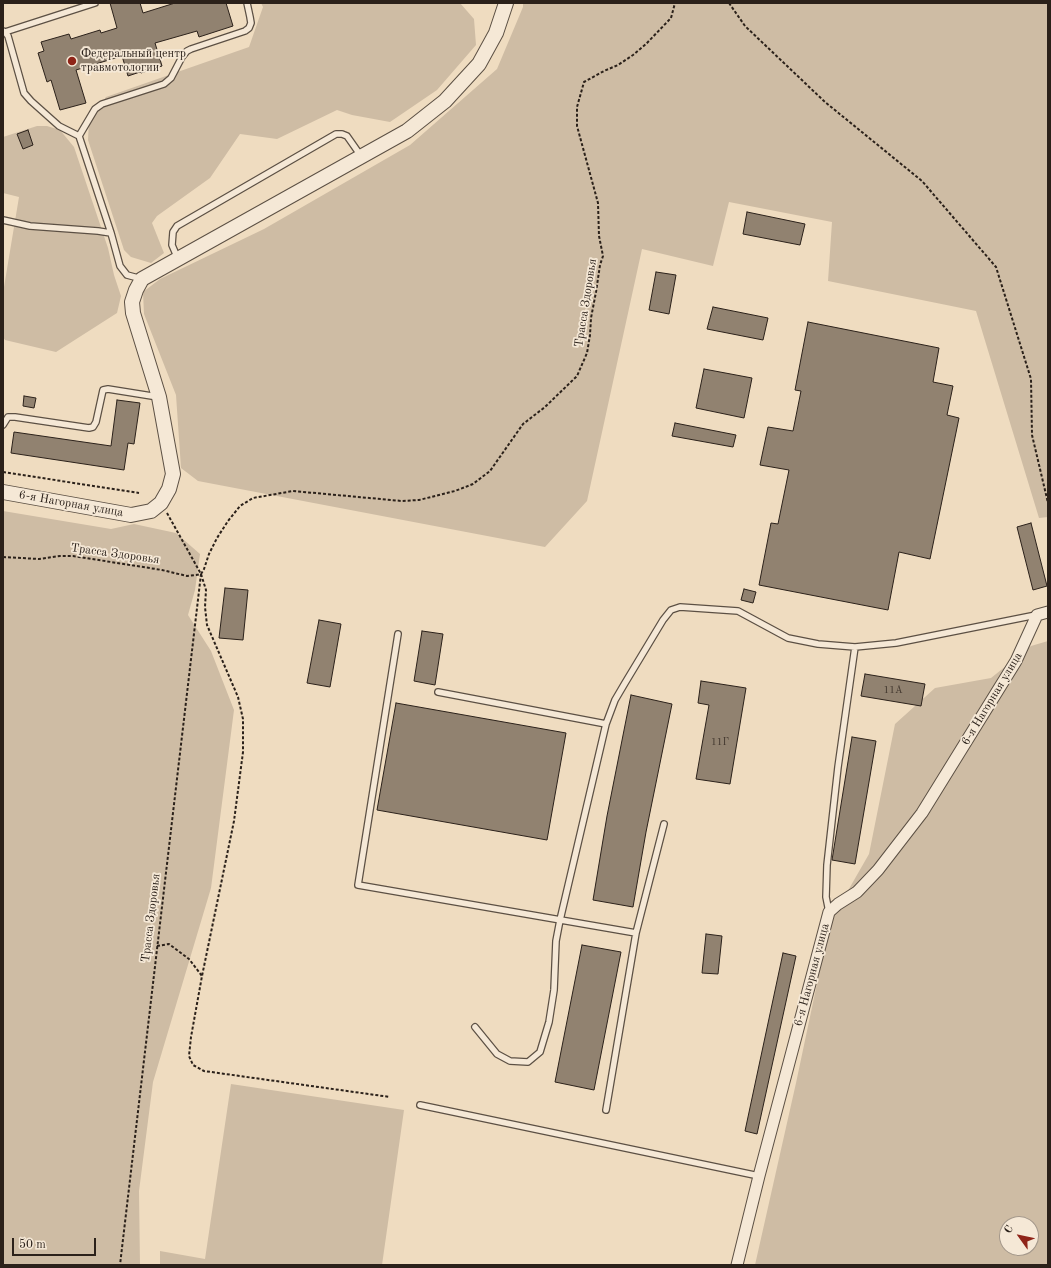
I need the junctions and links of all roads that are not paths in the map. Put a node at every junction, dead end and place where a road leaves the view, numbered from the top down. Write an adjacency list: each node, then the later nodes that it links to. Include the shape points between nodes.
1 (95, 3): 4 (lane)
2 (247, 3): 5 (lane, via 251,23 249,28 187,51 171,78 164,84 102,104 95,109)
3 (506, 3): 6 (street, via 496,33 479,64 445,101 407,131)
4 (4, 31): 5 (lane, via 8,36 24,93 59,126)
5 (78, 136): 8 (lane)
6 (361, 157): 9 (street); 9 (lane, via 347,136 336,134 177,226 173,232 172,245)
7 (3, 220): 8 (lane, via 30,226)
8 (111, 233): 10 (lane, via 120,266 127,275)
9 (178, 259): 10 (street)
10 (142, 279): 11 (street, via 132,302 133,312)
11 (159, 397): 12 (lane, via 103,390 96,422 89,428 15,417 8,417); 13 (street, 6-я Нагорная улица, via 173,474 169,489 161,503 151,511 131,515)
12 (3, 425)
13 (3, 492)
14 (1048, 612): 15 (street)
15 (1037, 614): 17 (lane, via 896,643); 21 (street, 6-я Нагорная улица, via 1016,661 922,813 878,870 857,892)
16 (398, 634): 22 (lane, via 358,885)
17 (855, 647): 19 (lane, via 788,638 738,611 680,607 671,610 663,620 615,700); 21 (lane, via 826,865 826,897)
18 (438, 692): 19 (lane)
19 (606, 724): 22 (lane)
20 (664, 824): 23 (lane)
21 (829, 912): 27 (street, 6-я Нагорная улица)
22 (560, 920): 23 (lane); 24 (lane, via 556,941 554,990 549,1022 540,1052 528,1062 510,1061 497,1054)
23 (636, 934): 26 (lane)
24 (475, 1027)
25 (420, 1105): 27 (lane)
26 (606, 1110)
27 (759, 1176): 28 (street, 6-я Нагорная улица)
28 (737, 1265)

